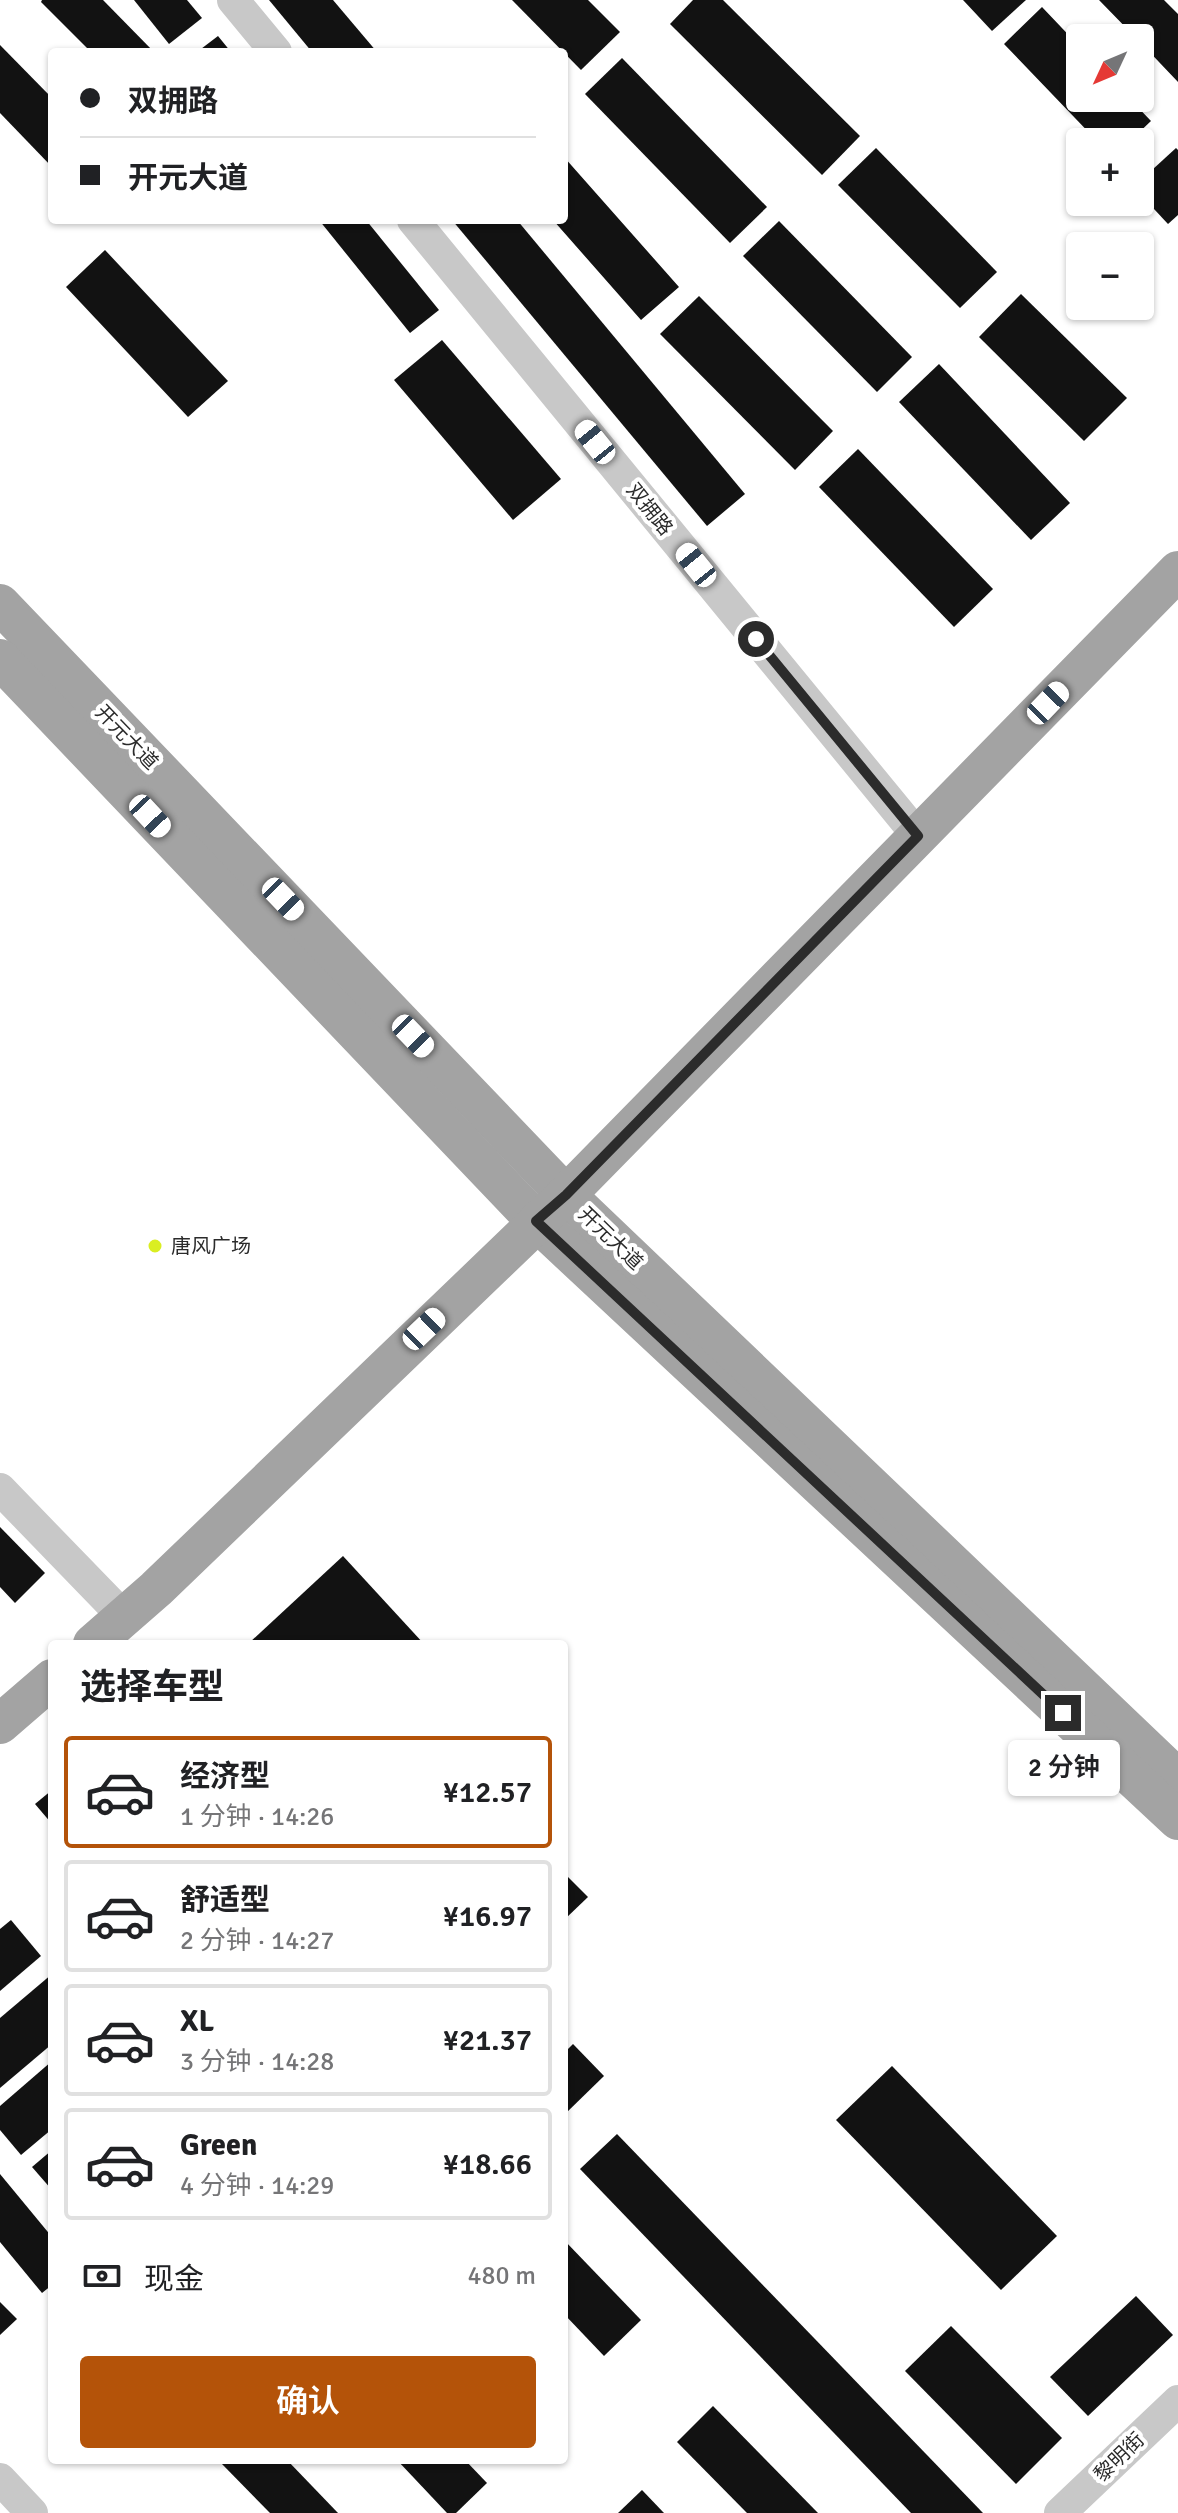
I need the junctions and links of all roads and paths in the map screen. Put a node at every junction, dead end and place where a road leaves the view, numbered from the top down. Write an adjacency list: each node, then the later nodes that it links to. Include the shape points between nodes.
1 (233, 0): 2 (street)
2 (273, 48)
3 (416, 224): 7 (street, 双拥路)
4 (1178, 571): 7 (main road)
5 (0, 604): 8 (main road, 开元大道)
6 (0, 659): 9 (main road, 开元大道)
7 (918, 836): 8 (main road)
8 (566, 1195): 9 (main road); 15 (main road, 开元大道)
9 (536, 1221): 11 (main road); 16 (main road, 开元大道)
10 (0, 1489): 11 (street)
11 (124, 1617): 12 (main road)
12 (98, 1640)
13 (48, 1682): 14 (main road)
14 (0, 1724)
15 (1178, 1779)
16 (1178, 1820)
17 (1178, 2401): 20 (street, 黎明街)
18 (0, 2479): 19 (street)
19 (32, 2513)
20 (1060, 2513)

